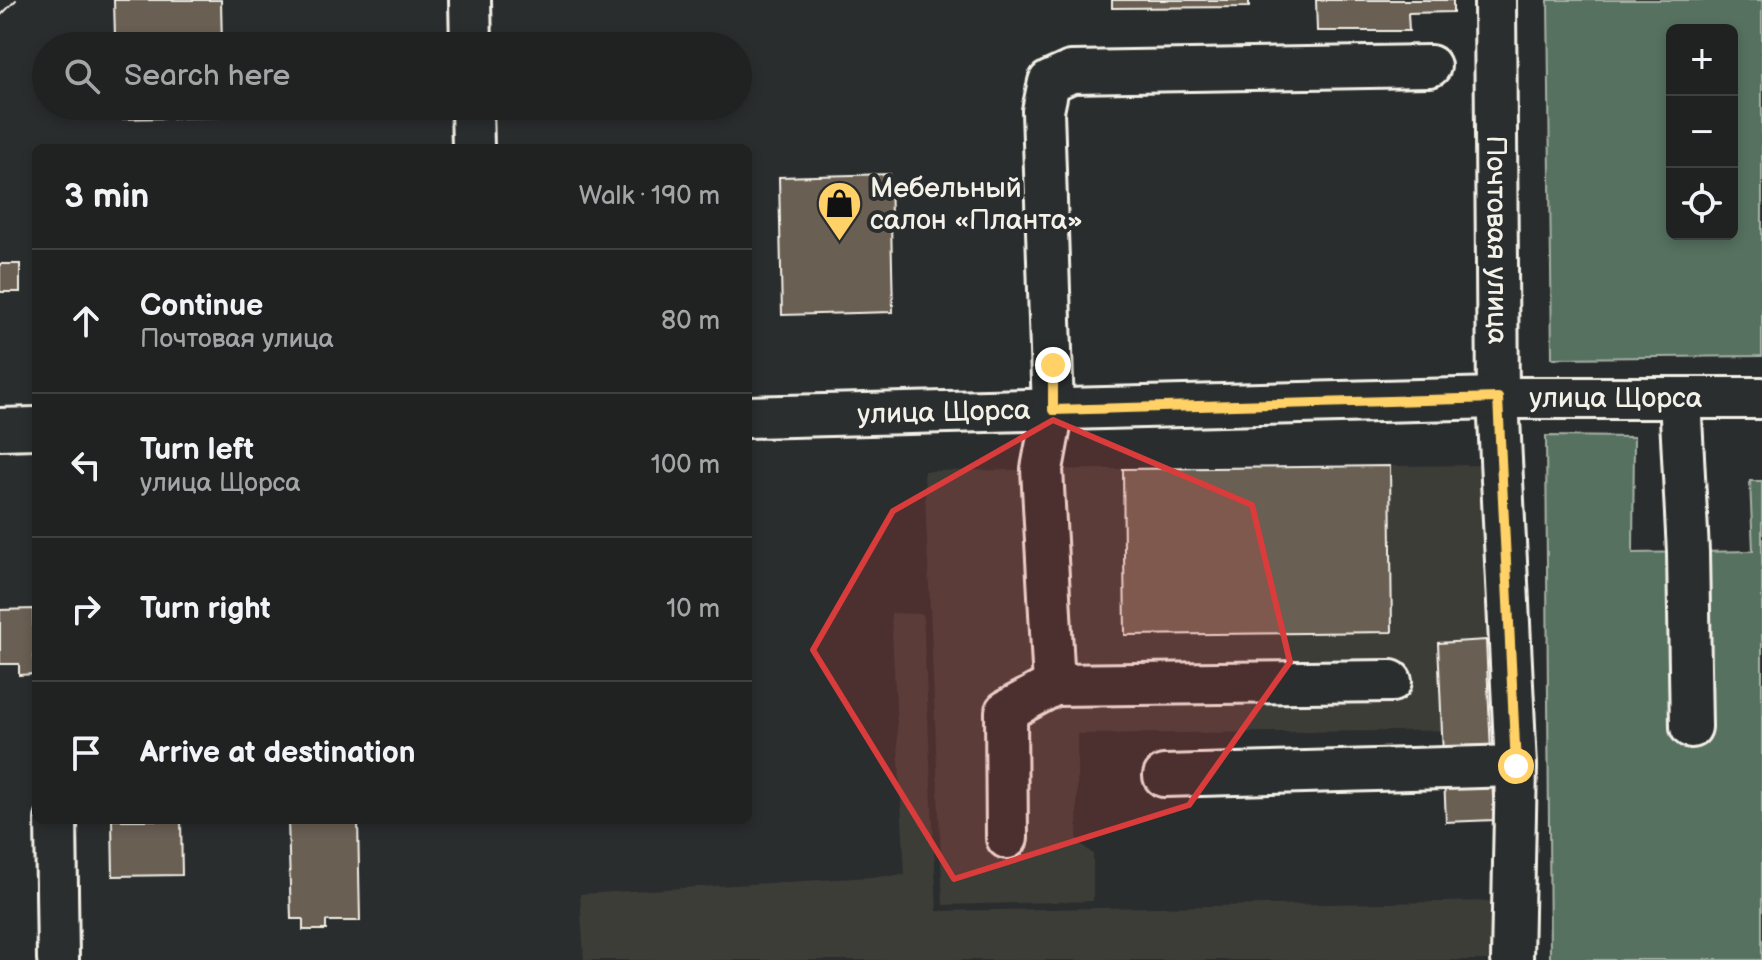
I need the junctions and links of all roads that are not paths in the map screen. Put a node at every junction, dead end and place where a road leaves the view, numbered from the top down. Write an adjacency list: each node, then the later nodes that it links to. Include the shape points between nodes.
1 (470, 0): 3 (street)
2 (1495, 0): 7 (street, Почтовая улица)
3 (471, 32)
4 (1430, 66): 10 (street, via 1071,72 1049,82 1043,111)
5 (472, 120): 6 (street)
6 (473, 144)
7 (1498, 398): 9 (street, улица Щорса); 10 (street, улица Щорса); 17 (street, Почтовая улица)
8 (1762, 398): 9 (street, улица Щорса)
9 (1680, 399): 16 (street)
10 (1053, 410): 11 (street, улица Щорса); 15 (street, via 1042,469)
11 (752, 417)
12 (32, 428): 13 (street)
13 (0, 429)
14 (1391, 681): 15 (street)
15 (1054, 685): 20 (street, via 1006,711)
16 (1691, 727)
17 (1516, 766): 18 (street); 22 (street, Почтовая улица)
18 (1164, 776)
19 (56, 824): 21 (street)
20 (1007, 838)
21 (58, 960)
22 (1512, 960)

